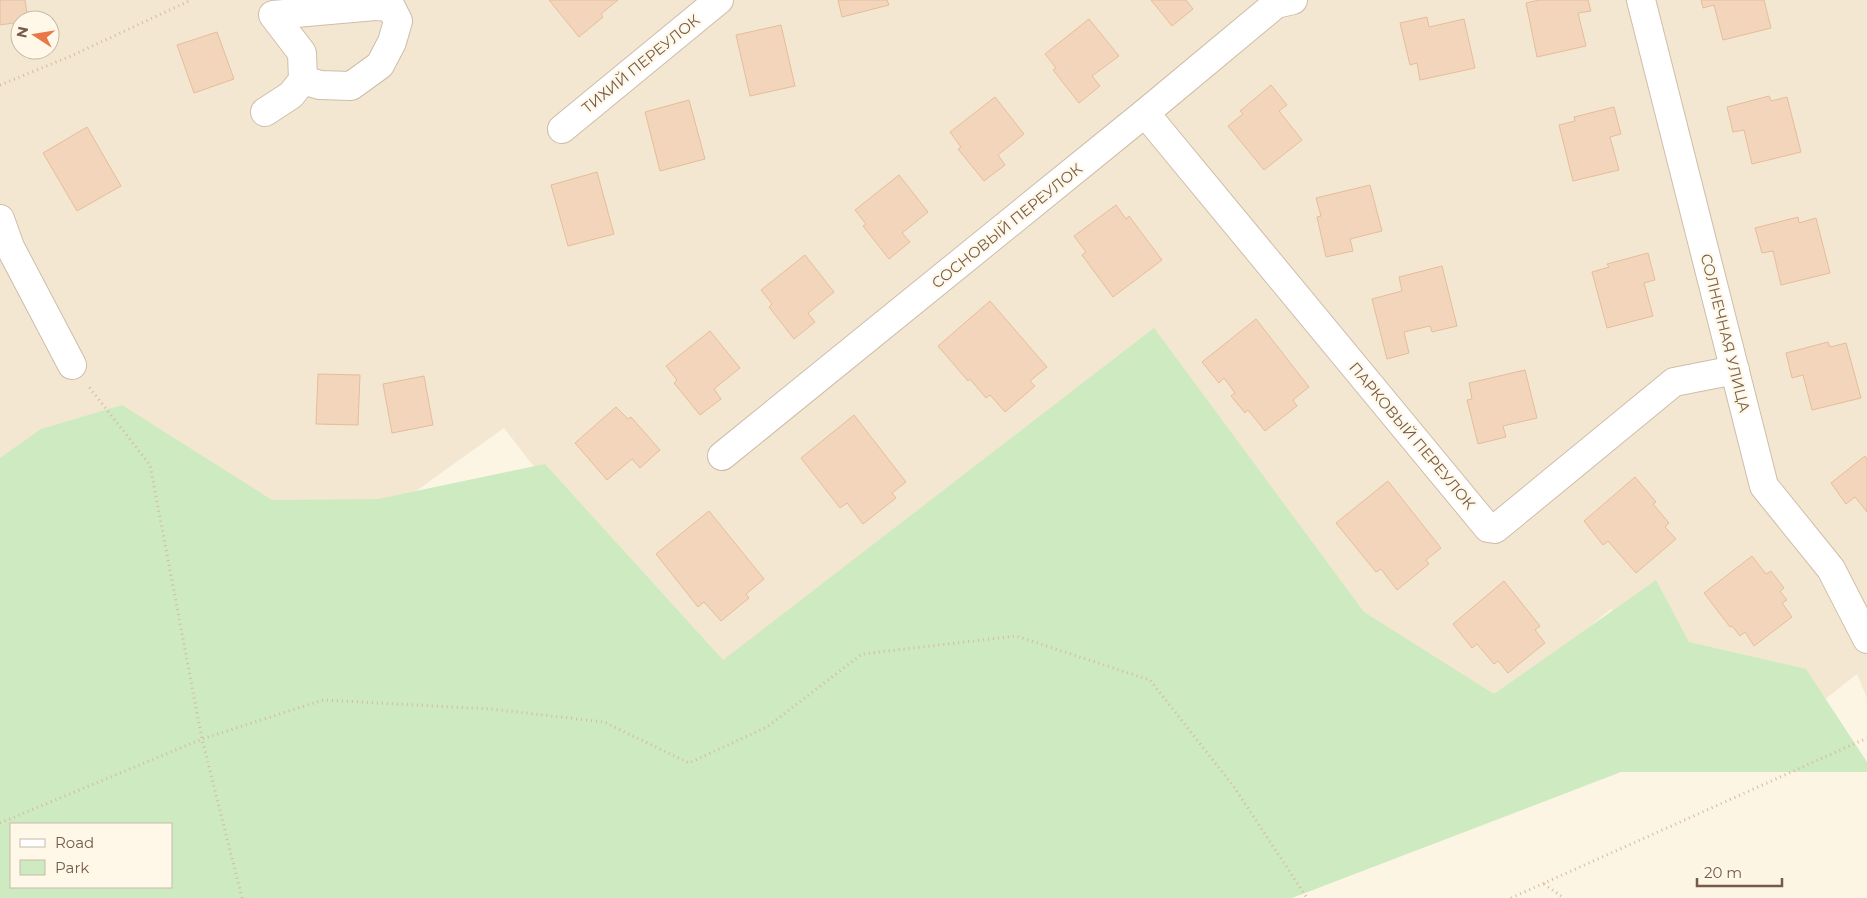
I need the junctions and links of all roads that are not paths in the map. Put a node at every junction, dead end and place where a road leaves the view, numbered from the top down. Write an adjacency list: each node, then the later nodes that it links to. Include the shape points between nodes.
1 (719, 0): 8 (street, ТИХИЙ ПЕРЕУЛОК)
2 (1293, 0): 7 (street, СОСНОВЫЙ ПЕРЕУЛОК, via 1276,4)
3 (1641, 0): 11 (street, СОЛНЕЧНАЯ УЛИЦА)
4 (267, 8): 5 (street, via 302,53); 5 (street, via 391,7 398,21 380,65 351,86 320,85)
5 (303, 80): 6 (street, via 291,96)
6 (265, 112)
7 (1145, 113): 11 (street, ПАРКОВЫЙ ПЕРЕУЛОК, via 1488,528 1495,529 1674,382); 12 (street, СОСНОВЫЙ ПЕРЕУЛОК)
8 (562, 129)
9 (0, 219): 10 (street, via 10,247)
10 (72, 365)
11 (1735, 370): 13 (street, СОЛНЕЧНАЯ УЛИЦА, via 1764,486 1830,568)
12 (722, 456)
13 (1867, 639)

